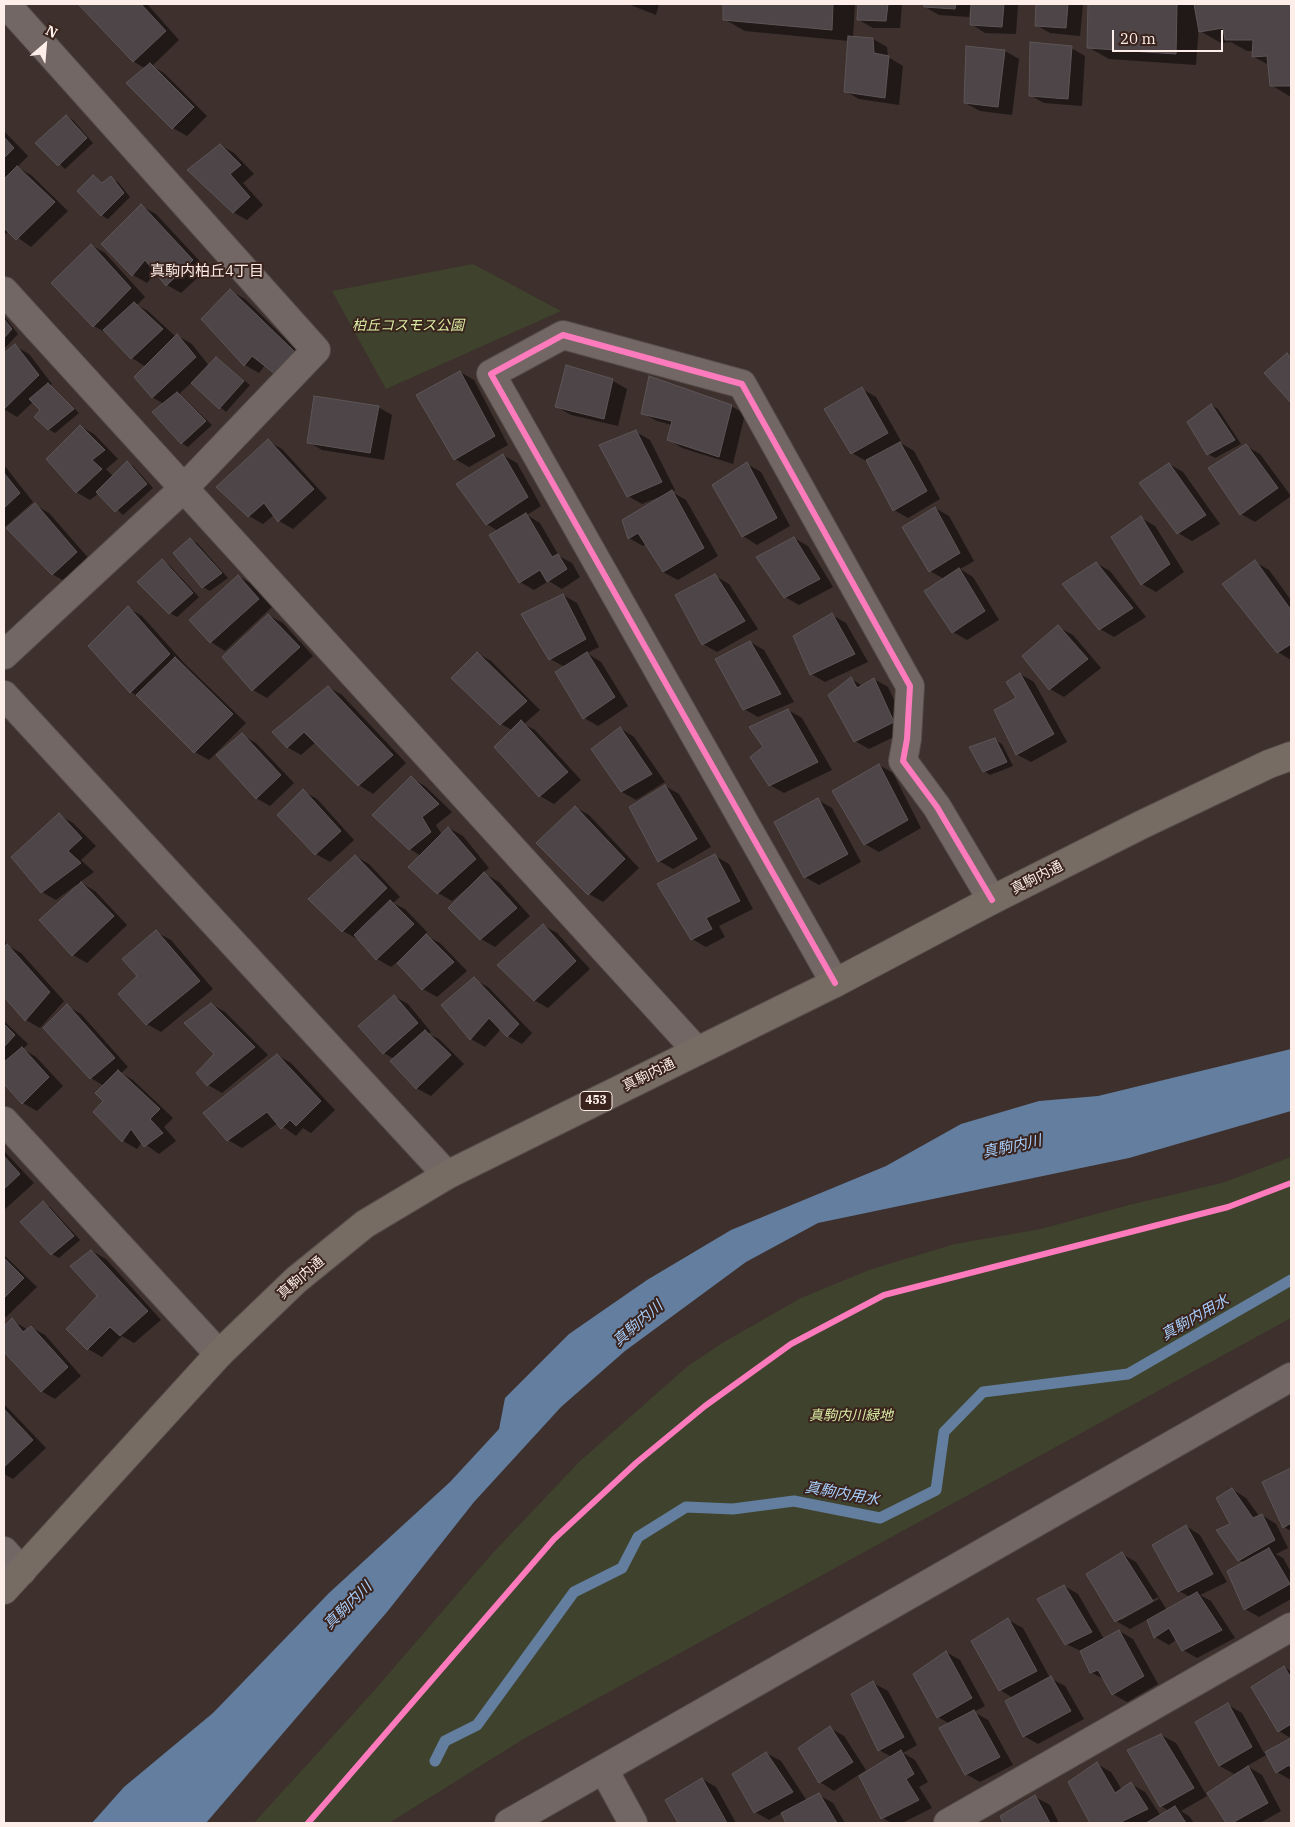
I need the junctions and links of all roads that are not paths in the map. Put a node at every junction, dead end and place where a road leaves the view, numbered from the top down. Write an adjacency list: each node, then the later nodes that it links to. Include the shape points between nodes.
1 (6, 4): 3 (street, via 316,350)
2 (4, 291): 3 (street)
3 (184, 488): 4 (street); 9 (street)
4 (4, 656)
5 (4, 695): 11 (street)
6 (1291, 756): 7 (highway, 真駒内通 / 453, via 1141,825)
7 (992, 900): 8 (highway, 真駒内通 / 453); 8 (street, via 937,807 903,761 910,686 742,384 563,335 492,374)
8 (835, 984): 9 (highway, 真駒内通 / 453)
9 (697, 1051): 11 (highway, 真駒内通 / 453)
10 (4, 1121): 12 (street)
11 (447, 1175): 12 (highway, 真駒内通 / 453, via 365,1224 296,1280)
12 (219, 1354): 14 (highway, 真駒内通 / 453)
13 (1291, 1378): 16 (street)
14 (10, 1571)
15 (1291, 1626): 19 (street)
16 (604, 1770): 17 (street); 18 (street)
17 (509, 1823)
18 (633, 1823)
19 (948, 1823)

